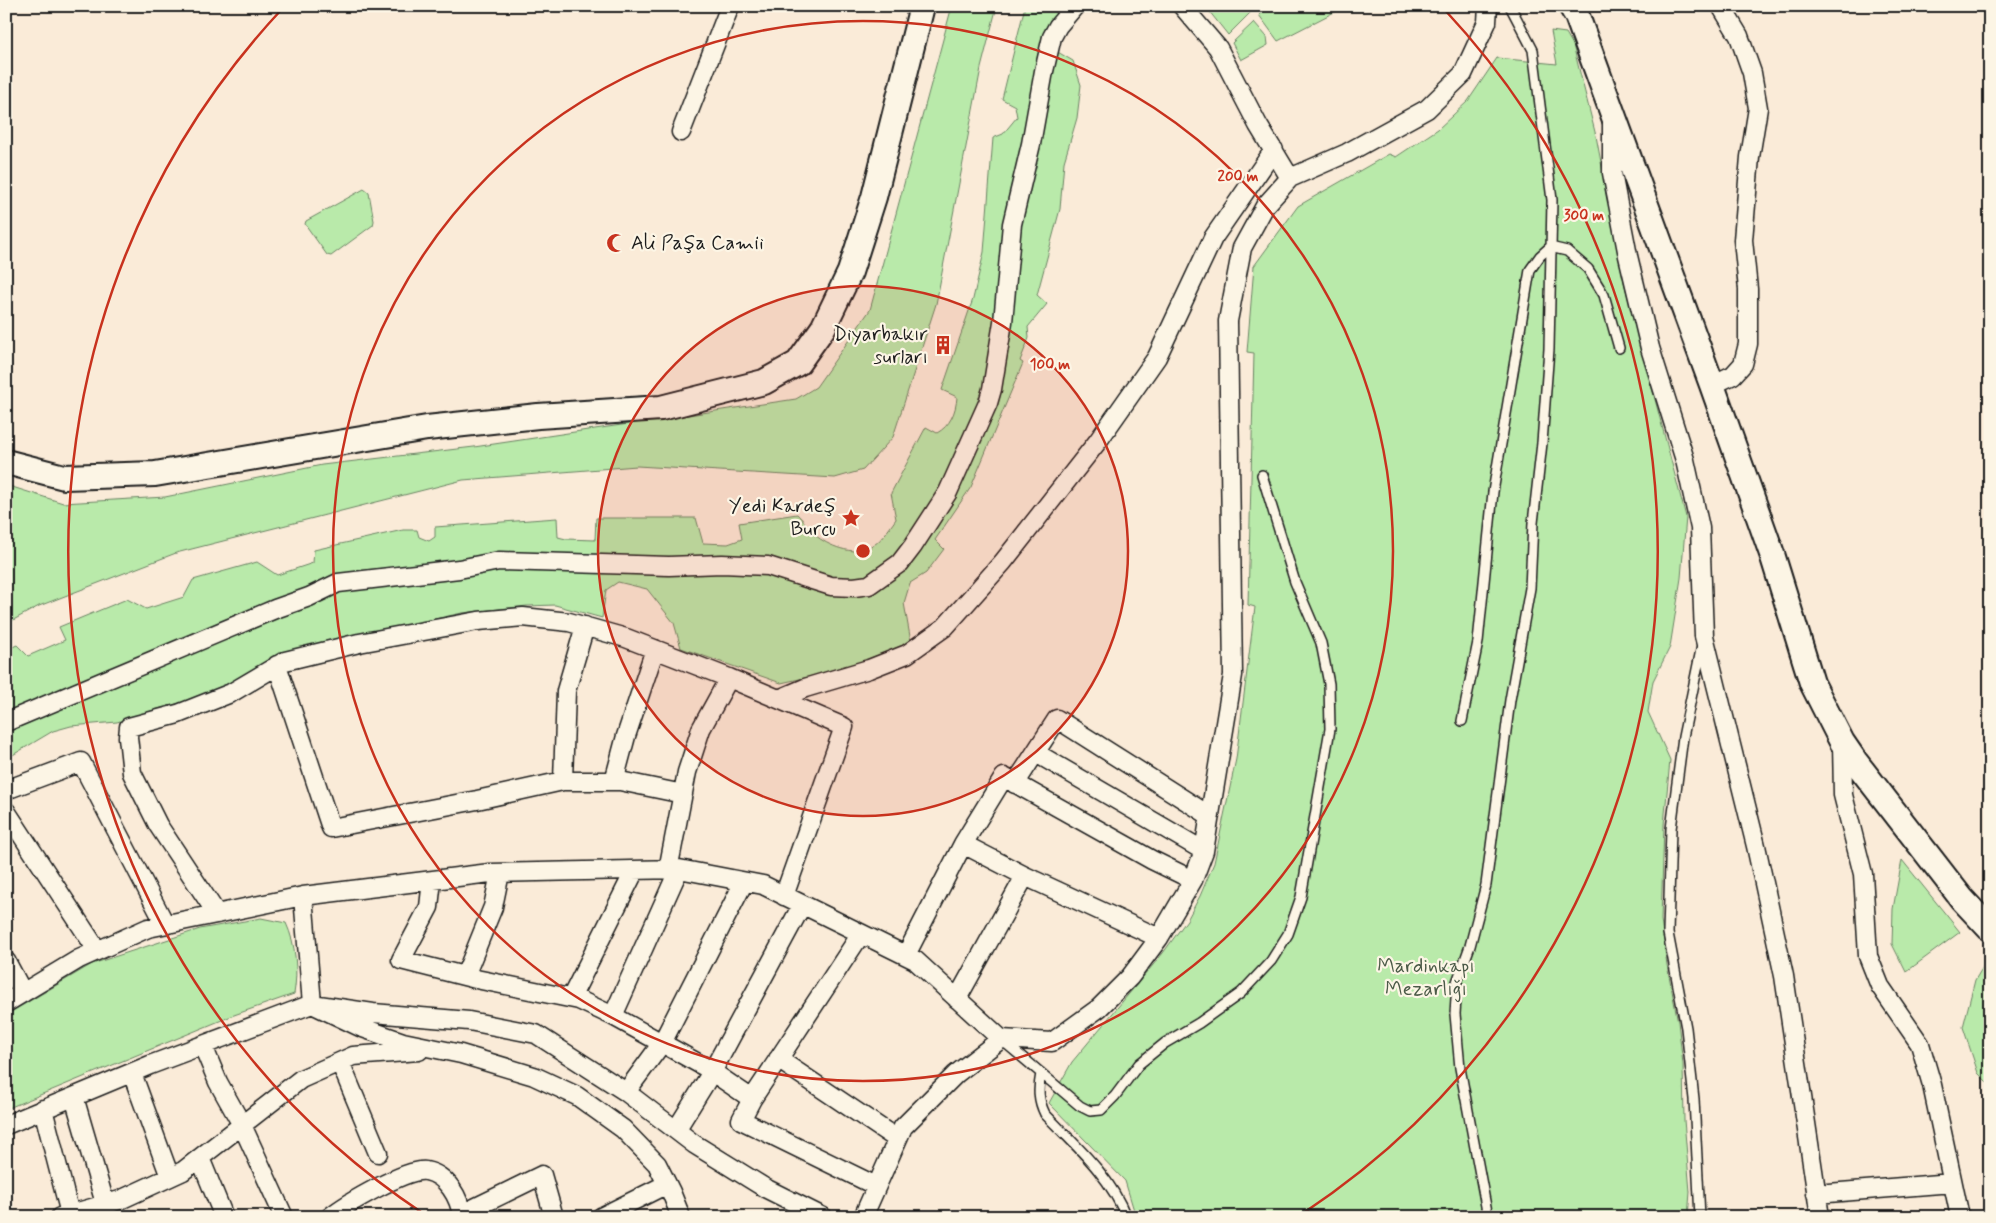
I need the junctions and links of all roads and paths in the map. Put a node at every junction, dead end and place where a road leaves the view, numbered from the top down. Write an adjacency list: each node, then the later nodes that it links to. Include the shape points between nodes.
1 (730, 6): 10 (street)
2 (922, 6): 16 (street, via 874,197 850,272 823,328 798,363 764,382 661,408 538,416 427,428 154,474 64,477)
3 (1075, 6): 25 (street, via 1052,37 1044,71 1012,224 1003,322 988,403 948,492 913,546 887,574 870,585 854,587 831,586 768,566 499,561 459,569 338,583)
4 (1182, 6): 11 (street, via 1218,48)
5 (1488, 6): 12 (street, via 1487,22 1463,74 1427,110)
6 (1510, 6): 13 (lane, via 1533,50 1552,200)
7 (1571, 6): 9 (street)
8 (1721, 6): 15 (street, via 1739,36 1749,63 1758,108 1743,240 1748,289 1748,344 1743,364 1733,375)
9 (1612, 109): 15 (street); 19 (street, via 1612,173 1628,256 1650,348 1685,460 1700,528)
10 (681, 132)
11 (1274, 150): 12 (street); 23 (street, via 1213,238 1157,357 1098,441 1004,562 945,627 907,654)
12 (1290, 178): 34 (street, via 1265,206 1242,248 1228,321 1233,676)
13 (1550, 247): 14 (lane, via 1567,250 1588,269 1604,296); 24 (lane, via 1530,270 1493,492 1478,642); 98 (lane, via 1549,349 1532,523 1530,588 1510,700 1486,885 1457,982 1455,1014 1460,1068)
14 (1619, 348)
15 (1712, 385): 26 (street, via 1772,554 1812,682)
16 (6, 462)
17 (1262, 475): 70 (lane, via 1295,582 1321,643 1329,684 1330,729 1301,897 1288,934 1271,961 1241,993 1139,1064 1101,1110 1090,1111 1080,1106)
18 (585, 626): 20 (street); 21 (street, via 523,617 478,621 359,643); 28 (street, via 566,692)
19 (1704, 636): 85 (street, via 1756,846 1784,976); 99 (lane, via 1683,737 1672,820 1668,933 1686,1028 1694,1099)
20 (655, 649): 22 (street); 29 (street)
21 (277, 665): 28 (street, via 331,828); 47 (street, via 231,693 178,714 129,727 132,773 158,825)
22 (729, 678): 23 (street); 32 (street, via 700,730)
23 (779, 700): 45 (street, via 844,728)
24 (1462, 721)
25 (6, 722)
26 (1842, 742): 49 (street, via 1962,899); 82 (street, via 1842,794 1862,874 1868,956 1880,986 1920,1044 1932,1084)
27 (1036, 753): 30 (street); 34 (street, via 1057,719); 36 (street)
28 (564, 781): 29 (street)
29 (614, 781): 32 (street)
30 (1016, 784): 35 (street, via 1004,777); 42 (street)
31 (6, 790): 48 (street, via 81,762)
32 (683, 794): 37 (street)
33 (6, 810): 52 (street)
34 (1210, 816): 36 (street)
35 (963, 844): 40 (street); 53 (street)
36 (1204, 851): 42 (street)
37 (674, 869): 38 (street); 43 (street); 61 (street)
38 (635, 870): 39 (street); 57 (street)
39 (500, 873): 41 (street); 55 (street, via 493,908)
40 (1025, 876): 51 (street); 58 (street)
41 (432, 880): 44 (street); 55 (street, via 428,907 401,960)
42 (1193, 880): 51 (street)
43 (744, 882): 45 (street, via 762,885); 63 (street)
44 (303, 896): 47 (street); 60 (street)
45 (784, 896): 46 (street)
46 (802, 904): 50 (street); 68 (street)
47 (217, 914): 48 (street)
48 (166, 924): 52 (street, via 148,928)
49 (1990, 930)
50 (862, 934): 53 (street); 66 (street)
51 (1159, 938): 62 (street, via 1130,977 1099,1008 1052,1042)
52 (97, 950): 56 (street)
53 (906, 955): 58 (street)
54 (6, 962): 56 (street)
55 (465, 976): 57 (street)
56 (23, 993): 59 (street)
57 (570, 998): 61 (street)
58 (958, 999): 62 (street)
59 (6, 1003)
60 (312, 1004): 64 (street); 65 (street, via 360,1027); 71 (street, via 468,1021 536,1034)
61 (613, 1016): 63 (street)
62 (1001, 1039): 70 (lane); 78 (street, via 956,1074 902,1127)
63 (662, 1043): 68 (street); 71 (street)
64 (202, 1046): 69 (street); 76 (street)
65 (436, 1049): 67 (street, via 353,1056); 83 (street, via 534,1076 577,1096 623,1128 657,1164)
66 (778, 1060): 73 (street); 78 (street)
67 (340, 1062): 76 (street, via 301,1079); 79 (street)
68 (712, 1072): 73 (street); 77 (street)
69 (132, 1073): 72 (street); 81 (street)
70 (1041, 1074): 97 (lane, via 1038,1096 1045,1114 1096,1167)
71 (626, 1092): 77 (street)
72 (74, 1097): 74 (street); 86 (street)
73 (752, 1100): 84 (street, via 741,1120)
74 (43, 1109): 75 (street); 87 (street)
75 (6, 1124)
76 (242, 1125): 80 (street); 90 (street)
77 (676, 1130): 95 (street, via 765,1188)
78 (897, 1139): 84 (street)
79 (378, 1153)
80 (200, 1158): 81 (street); 89 (street)
81 (170, 1177): 86 (street, via 120,1200)
82 (1952, 1183): 85 (street); 101 (street)
83 (667, 1184): 93 (street); 94 (street)
84 (876, 1186): 96 (street)
85 (1816, 1194): 100 (street)
86 (106, 1211): 87 (street)
87 (65, 1215)
88 (462, 1216): 91 (street, via 455,1192 443,1179 426,1171 397,1179 348,1203); 92 (street, via 542,1175)
89 (224, 1217)
90 (284, 1217)
91 (330, 1217)
92 (554, 1217)
93 (601, 1217)
94 (680, 1217)
95 (823, 1217)
96 (863, 1217)
97 (1126, 1217)
98 (1488, 1217)
99 (1700, 1217)
100 (1820, 1217)
101 (1960, 1217)

